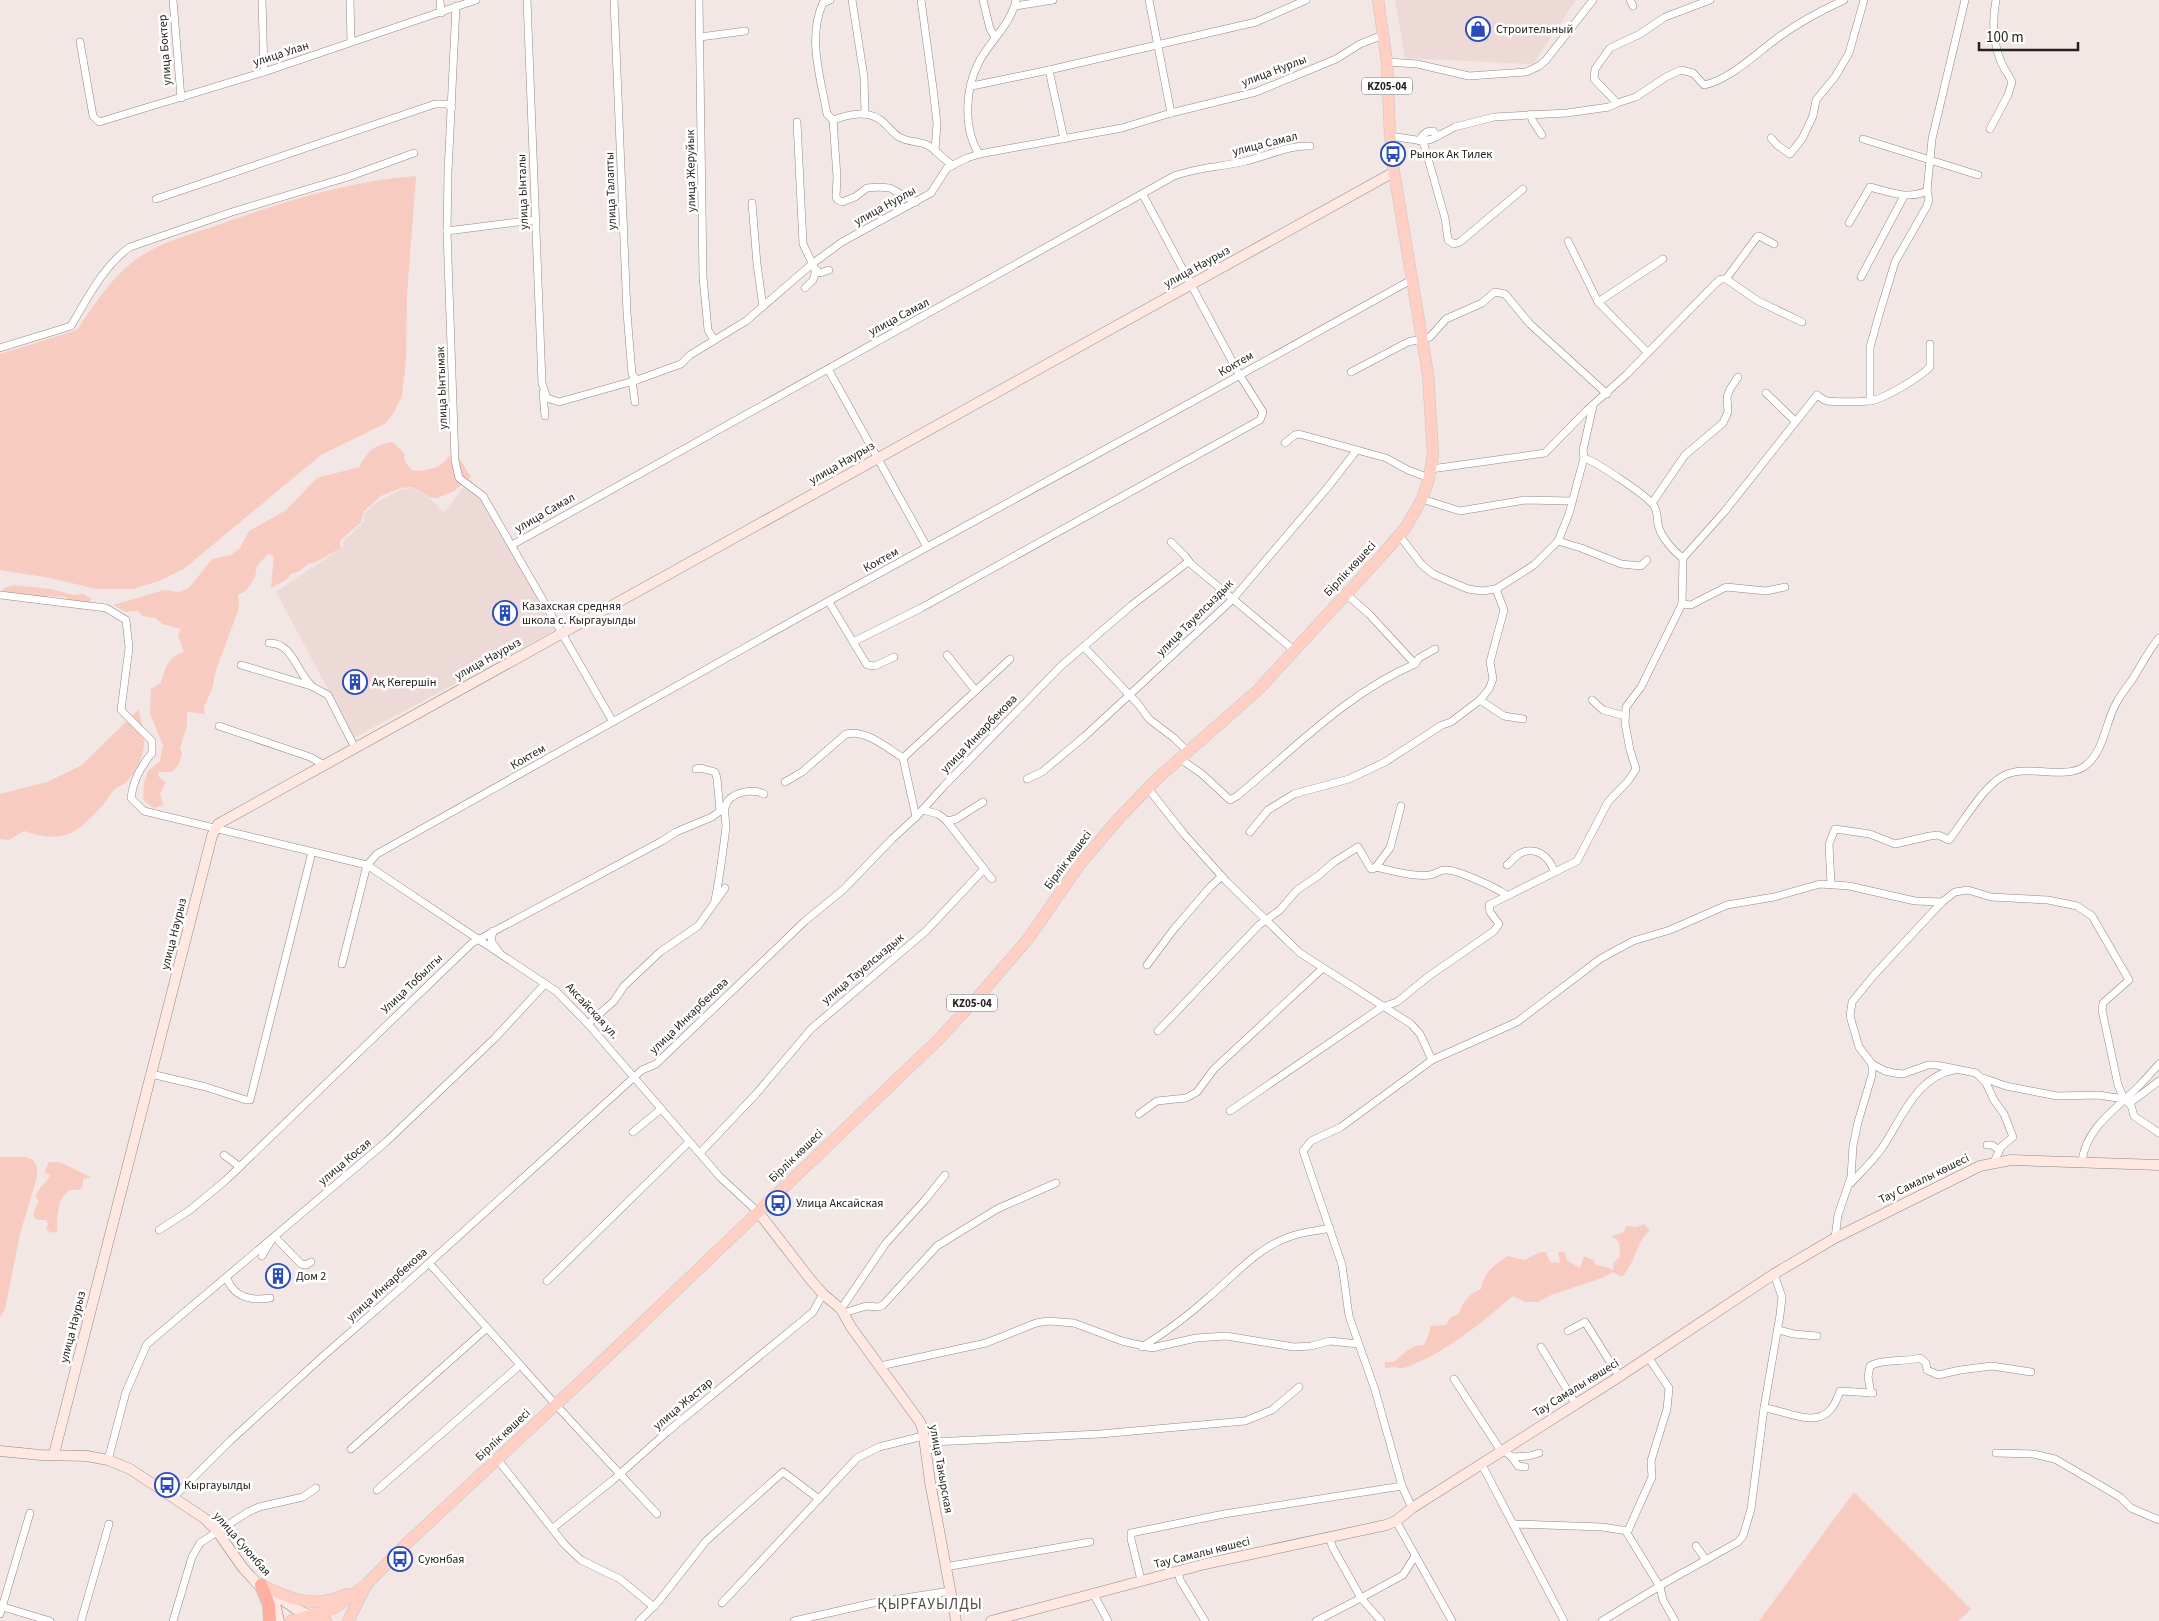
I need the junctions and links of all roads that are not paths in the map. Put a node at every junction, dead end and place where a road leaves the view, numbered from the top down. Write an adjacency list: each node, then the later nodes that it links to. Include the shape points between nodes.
1 (173, 0): 37 (street, улица Боктер)
2 (262, 0): 35 (street)
3 (350, 0): 31 (street)
4 (440, 0): 25 (street)
5 (476, 0): 24 (street, улица Улан)
6 (527, 0): 67 (street, улица Ынталы)
7 (614, 0): 92 (street, улица Талапты, via 627,313)
8 (699, 0): 28 (street, улица Жеруйык)
9 (830, 0): 43 (street, via 823,3 815,30 828,114)
10 (852, 0): 41 (street, via 864,77)
11 (921, 0): 53 (street, via 934,88)
12 (983, 0): 29 (street, via 990,29)
13 (1053, 0): 23 (street)
14 (1149, 0): 32 (street)
15 (1306, 0): 32 (street, via 1256,22)
16 (1378, 0): 27 (main road, Бірлік көшесі / KZ05-04)
17 (1593, 0): 33 (street, via 1546,60 1526,72 1469,76 1416,64)
18 (1710, 0): 38 (street, via 1665,17 1640,34 1610,48 1595,69 1594,79)
19 (1844, 0): 38 (street, via 1775,40 1711,84 1704,85 1693,73 1682,70 1673,72 1636,97)
20 (1864, 0): 48 (street, via 1849,53 1816,100 1813,116 1802,139 1790,154)
21 (1964, 0): 56 (street)
22 (1996, 0): 45 (street, via 1995,45 2012,82)
23 (1016, 3): 29 (street)
24 (456, 6): 25 (street, улица Улан); 39 (street, улица Ынтымак)
25 (441, 13): 31 (street, улица Улан)
26 (745, 31): 28 (street)
27 (1383, 35): 33 (main road, Бірлік көшесі / KZ05-04); 40 (street, улица Нурлы, via 1360,44 1336,60 1256,92)
28 (700, 37): 83 (street, улица Жеруйык, via 703,277 708,330)
29 (996, 38): 36 (street, via 978,63)
30 (80, 42): 37 (street, улица Улан, via 94,116 99,122)
31 (351, 42): 35 (street, улица Улан)
32 (1158, 45): 34 (street); 40 (street)
33 (1387, 62): 47 (main road, Бірлік көшесі / KZ05-04)
34 (1049, 70): 36 (street); 49 (street)
35 (264, 72): 37 (street, улица Улан)
36 (972, 86): 55 (street, via 969,120)
37 (180, 98)
38 (1617, 103): 42 (street, via 1590,111)
39 (452, 108): 64 (street, via 447,104 436,104); 69 (street, улица Ынтымак)
40 (1171, 113): 49 (street, улица Нурлы, via 1122,128)
41 (866, 114): 43 (street, via 846,115); 53 (street, via 879,119 907,141 926,144)
42 (1531, 114): 46 (street); 51 (street, via 1479,120 1438,136 1429,131 1424,133)
43 (833, 120): 65 (street, via 838,200 842,202 866,188 878,187 890,188)
44 (797, 122): 73 (street, via 803,244)
45 (1990, 129)
46 (1542, 135)
47 (1390, 136): 51 (street); 58 (main road, Бірлік көшесі / KZ05-04)
48 (1771, 138)
49 (1064, 139): 55 (street, улица Нурлы)
50 (1863, 139): 56 (street)
51 (1422, 141): 60 (street, via 1450,243 1460,242)
52 (1310, 146): 62 (street, улица Самал, via 1183,173)
53 (935, 151): 57 (street)
54 (414, 153): 86 (street, via 130,247 101,278 71,326)
55 (979, 154): 57 (street, улица Нурлы)
56 (1929, 160): 59 (street); 61 (street)
57 (953, 165): 65 (street, улица Нурлы, via 944,172 931,193)
58 (1394, 172): 77 (main road, Бірлік көшесі / KZ05-04); 78 (street, улица Наурыз)
59 (1978, 175)
60 (1523, 188)
61 (1926, 191): 63 (street); 96 (street, via 1928,206 1895,262 1870,347)
62 (1143, 195): 78 (street); 88 (street, улица Самал)
63 (1904, 196): 68 (street, via 1870,187); 75 (street)
64 (156, 199)
65 (916, 202): 73 (street, улица Нурлы, via 842,242)
66 (752, 203): 81 (street)
67 (534, 220): 69 (street); 93 (street, улица Ынталы)
68 (1849, 223)
69 (447, 231): 112 (street, улица Ынтымак, via 455,461 459,478 483,496)
70 (1568, 241): 80 (street)
71 (1774, 244): 76 (street, via 1757,237)
72 (1663, 259): 80 (street)
73 (814, 266): 74 (street, via 820,273); 79 (street, via 813,280); 81 (street, улица Нурлы)
74 (829, 270)
75 (1860, 277)
76 (1726, 279): 82 (street, via 1758,301); 87 (street, via 1715,284)
77 (1411, 280): 84 (main road, Бірлік көшесі / KZ05-04); 90 (street, Коктем)
78 (1192, 284): 90 (street); 103 (street, улица Наурыз)
79 (805, 288)
80 (1598, 302): 87 (street)
81 (764, 308): 83 (street, улица Нурлы)
82 (1802, 322)
83 (714, 340): 92 (street, улица Нурлы, via 681,364)
84 (1423, 340): 89 (street, via 1408,342); 95 (street, via 1446,319 1500,292); 105 (main road, Бірлік көшесі / KZ05-04, via 1432,415)
85 (1930, 344): 96 (street, via 1930,367 1893,391)
86 (0, 348)
87 (1647, 352): 95 (street)
88 (828, 369): 103 (street); 112 (street, улица Самал)
89 (1351, 372)
90 (1240, 374): 113 (street, Коктем); 126 (street, via 1262,412 1260,420 921,608)
91 (1738, 377): 108 (street, via 1727,398 1728,412 1723,423 1685,455)
92 (635, 380): 93 (street, улица Нурлы, via 559,402 547,398); 97 (street, улица Талапты)
93 (542, 386): 99 (street, улица Ынталы)
94 (1766, 393): 100 (street)
95 (1607, 394): 98 (street)
96 (1870, 401): 100 (street, via 1834,401 1817,396)
97 (635, 402)
98 (1593, 406): 104 (street, via 1585,436); 105 (street, via 1545,452)
99 (545, 416)
100 (1795, 421): 114 (street)
101 (1285, 443): 102 (street, via 1299,434)
102 (1356, 450): 105 (street, via 1386,458 1408,470); 121 (street, улица Тауелсыздык)
103 (877, 457): 113 (street); 124 (street, улица Наурыз)
104 (1584, 458): 107 (street); 108 (street)
105 (1430, 474): 106 (main road, Бірлік көшесі / KZ05-04)
106 (1422, 499): 107 (street, via 1460,511 1525,500); 109 (main road, Бірлік көшесі / KZ05-04)
107 (1571, 501): 110 (street)
108 (1652, 503): 114 (street, via 1659,516 1659,527)
109 (1399, 535): 118 (street, via 1422,565 1434,574 1468,589); 119 (main road, Бірлік көшесі / KZ05-04)
110 (1558, 541): 115 (street, via 1621,564 1642,566); 118 (street, via 1530,569)
111 (1171, 542): 116 (street)
112 (512, 545): 124 (street, улица Ынтымак)
113 (927, 547): 122 (street, Коктем)
114 (1683, 558): 123 (street)
115 (1648, 560)
116 (1188, 562): 121 (street); 128 (street, улица Инкарбекова)
117 (1785, 587): 123 (street, via 1766,591 1726,587 1691,605)
118 (1496, 589): 139 (street, via 1504,610 1490,662 1493,680)
119 (1346, 594): 130 (main road, Бірлік көшесі / KZ05-04); 134 (street)
120 (0, 595): 160 (street, Аксайская ул., via 106,608 126,620 129,648 121,710 152,742 152,753 132,786 131,798 144,811)
121 (1232, 600): 130 (street); 138 (street, улица Тауелсыздык)
122 (829, 602): 126 (street); 143 (street, Коктем)
123 (1682, 604): 141 (street, via 1641,687 1626,707)
124 (561, 632): 143 (street, улица Ынтымак); 145 (street, улица Наурыз)
125 (2159, 638): 170 (street, via 2116,703 2101,743 2085,766 2068,771 2026,770 2004,776 1986,791 1949,840 1938,835 1895,844 1870,834 1835,829 1829,844)
126 (853, 642): 132 (street, via 870,666)
127 (269, 643): 136 (street, via 283,646)
128 (1084, 647): 138 (street); 157 (street, улица Инкарбекова, via 1039,688)
129 (1435, 649): 134 (street)
130 (1295, 651): 146 (main road, Бірлік көшесі / KZ05-04, via 1242,706)
131 (947, 655): 137 (street)
132 (894, 657)
133 (1010, 659): 137 (street)
134 (1415, 664): 146 (street, via 1346,705 1230,800)
135 (240, 665): 136 (street)
136 (311, 686): 145 (street, via 328,695)
137 (975, 690): 147 (street)
138 (1130, 696): 146 (street, via 1149,719 1174,738); 150 (street, улица Тауелсыздык, via 1042,772)
139 (1480, 700): 142 (street, via 1504,716); 161 (street, via 1452,722 1442,725 1385,762 1349,779 1294,794 1268,810)
140 (1592, 700): 141 (street, via 1603,710)
141 (1625, 716): 167 (street, via 1636,769 1608,802 1577,861)
142 (1523, 719)
143 (613, 722): 163 (street, Коктем, via 389,847)
144 (219, 726): 148 (street)
145 (356, 748): 148 (street, улица Наурыз)
146 (1183, 754): 152 (main road, Бірлік көшесі / KZ05-04)
147 (903, 758): 151 (street, via 854,732 846,734 802,772); 158 (street)
148 (324, 765): 160 (street, улица Наурыз)
149 (696, 769): 156 (street, via 715,772)
150 (1028, 780)
151 (785, 782)
152 (1147, 787): 168 (street); 212 (main road, Бірлік көшесі / KZ05-04, via 1080,864 1028,939 977,998)
153 (764, 794): 156 (street, Улица Тобылгы, via 756,791 742,793)
154 (983, 802): 159 (street)
155 (1401, 806): 165 (street, via 1390,848)
156 (723, 809): 173 (street, via 725,832); 176 (street, Улица Тобылгы)
157 (923, 810): 158 (street, улица Инкарбекова); 159 (street, via 938,814)
158 (916, 818): 191 (street, улица Инкарбекова, via 656,1064)
159 (947, 821): 166 (street)
160 (214, 829): 162 (street, Аксайская ул.); 190 (street, улица Наурыз)
161 (1250, 832)
162 (312, 852): 163 (street, Аксайская ул.); 190 (street, via 250,1100)
163 (367, 865): 177 (street, Аксайская ул.); 179 (street)
164 (1507, 865): 167 (street, via 1520,853 1536,851 1543,853)
165 (1376, 867): 172 (street, via 1420,875 1451,871); 175 (street, via 1368,867 1358,847 1297,890 1280,910)
166 (984, 869): 169 (street); 203 (street, улица Тауелсыздык, via 926,931 811,1029)
167 (1554, 871): 172 (street)
168 (1222, 876): 175 (street); 180 (street, via 1174,929)
169 (992, 879)
170 (1831, 884): 174 (street, via 1915,901); 186 (street, via 1732,904 1622,946 1586,968 1517,1022)
171 (725, 888): 173 (street)
172 (1506, 895): 183 (street, via 1490,905 1490,912 1499,924 1494,931 1397,1002)
173 (714, 902): 184 (street, via 698,926 660,952)
174 (1942, 902): 187 (street, via 1852,1002 1850,1016 1859,1047); 194 (street, via 1955,892 1968,890 2002,898 2064,902 2078,906 2092,916 2129,980 2103,1003 2102,1010 2118,1085)
175 (1266, 919): 181 (street, via 1300,953); 185 (street)
176 (493, 932): 177 (street, Улица Тобылгы); 178 (street, via 491,941)
177 (477, 939): 178 (street, Аксайская ул.); 208 (street, Улица Тобылгы)
178 (501, 955): 182 (street, Аксайская ул.)
179 (342, 964)
180 (1147, 965)
181 (1323, 968): 183 (street); 197 (street, via 1214,1068 1197,1092 1186,1098 1157,1101)
182 (545, 984): 184 (street, Аксайская ул.); 215 (street, улица Косая, via 417,1114)
183 (1382, 1007): 186 (street, via 1416,1029); 196 (street)
184 (588, 1024): 191 (street, Аксайская ул.)
185 (1158, 1031)
186 (1432, 1060): 213 (street, via 1341,1127 1311,1141 1304,1148)
187 (1872, 1064): 189 (street, via 1894,1074 1928,1065); 211 (street, via 1853,1146)
188 (2159, 1064): 194 (street)
189 (1956, 1069): 192 (street, via 1976,1073); 211 (street, via 1925,1084 1882,1149)
190 (151, 1074): 249 (street, улица Наурыз)
191 (635, 1078): 195 (street, Аксайская ул.); 219 (street, улица Инкарбекова)
192 (1982, 1078): 194 (street, via 2057,1096 2098,1095); 202 (street, via 2014,1137)
193 (2159, 1081): 194 (street)
194 (2127, 1101): 199 (street, via 2134,1116); 205 (street, via 2109,1112 2089,1139)
195 (661, 1109): 198 (street); 200 (street, Аксайская ул.)
196 (1230, 1111)
197 (1139, 1114)
198 (633, 1132)
199 (2159, 1133)
200 (689, 1142): 203 (street, Аксайская ул.); 222 (street)
201 (1987, 1145): 202 (street)
202 (1999, 1150): 206 (street)
203 (700, 1153): 212 (street, Аксайская ул., via 720,1177)
204 (224, 1155): 208 (street)
205 (2082, 1161): 206 (street, Тау Самалы көшесі); 207 (street, Тау Самалы көшесі)
206 (1994, 1162): 216 (street, Тау Самалы көшесі, via 1957,1176)
207 (2159, 1164)
208 (240, 1167): 214 (street, Улица Тобылгы, via 190,1210)
209 (945, 1175): 225 (street, via 886,1244)
210 (1056, 1183): 225 (street, via 997,1209 937,1246 883,1305)
211 (1848, 1186): 216 (street)
212 (759, 1213): 223 (street, Аксайская ул.); 241 (main road, Бірлік көшесі / KZ05-04)
213 (1330, 1228): 230 (street, via 1342,1265 1349,1316); 231 (street, via 1289,1237 1269,1246 1210,1297)
214 (159, 1230)
215 (274, 1238): 217 (street); 218 (street, via 301,1264); 221 (street, улица Косая)
216 (1834, 1238): 220 (street, Тау Самалы көшесі)
217 (262, 1256)
218 (311, 1262)
219 (429, 1263): 226 (street); 259 (street, улица Инкарбекова, via 231,1440)
220 (1774, 1274): 227 (street, via 1782,1297); 233 (street, Тау Самалы көшесі)
221 (227, 1279): 224 (street, via 230,1287 241,1297 252,1300); 251 (street, улица Косая, via 147,1344 126,1392)
222 (547, 1281)
223 (823, 1294): 225 (street, Аксайская ул.); 255 (street, улица Жастар, via 813,1312)
224 (270, 1298)
225 (842, 1311): 235 (street, улица Такырская)
226 (487, 1328): 234 (street); 244 (street)
227 (1778, 1330): 229 (street); 242 (street)
228 (1568, 1331): 237 (street, via 1585,1322)
229 (1816, 1336)
230 (1358, 1344): 231 (street, via 1330,1341 1294,1347 1226,1336 1196,1338 1164,1347); 256 (street)
231 (1142, 1347): 235 (street, via 1074,1323 1048,1321 986,1343)
232 (1540, 1347): 240 (street)
233 (1648, 1356): 237 (street, Тау Самалы көшесі); 270 (street, via 1669,1388 1667,1409 1651,1461 1652,1477)
234 (520, 1365): 241 (street); 258 (street)
235 (880, 1366): 243 (street, улица Такырская, via 920,1422)
236 (2031, 1372): 242 (street, via 1992,1366 1938,1375 1927,1370 1926,1363 1920,1358 1906,1362 1878,1362 1870,1366 1868,1377 1873,1393 1840,1391 1832,1408 1819,1418)
237 (1619, 1376): 240 (street, Тау Самалы көшесі)
238 (1454, 1378): 245 (street)
239 (1299, 1387): 243 (street, via 1272,1410 1245,1421 1100,1434 931,1442)
240 (1575, 1402): 245 (street, Тау Самалы көшесі)
241 (556, 1405): 252 (main road, Бірлік көшесі / KZ05-04); 255 (street)
242 (1764, 1408): 275 (street, via 1751,1509 1743,1536)
243 (924, 1437): 260 (street, via 879,1447 857,1458); 276 (street, улица Такырская)
244 (351, 1449)
245 (1502, 1450): 250 (street); 253 (street, Тау Самалы көшесі)
246 (0, 1451): 249 (street, улица Суюнбая)
247 (1539, 1453): 250 (street)
248 (1996, 1453): 264 (street, via 2033,1454 2055,1460 2120,1497 2131,1508)
249 (54, 1454): 251 (street, улица Суюнбая)
250 (1512, 1457): 254 (street, via 1518,1466)
251 (108, 1460): 259 (street, улица Суюнбая)
252 (498, 1460): 268 (street); 279 (main road, Бірлік көшесі / KZ05-04)
253 (1482, 1465): 261 (street, Тау Самалы көшесі); 267 (street)
254 (1525, 1467)
255 (619, 1474): 263 (street); 268 (street, улица Жастар)
256 (1402, 1486): 261 (street); 278 (street, via 1131,1533)
257 (316, 1488): 269 (street, via 303,1497 259,1507)
258 (377, 1490)
259 (174, 1496): 269 (street, улица Суюнбая)
260 (819, 1499): 285 (street); 287 (street, via 783,1472 706,1541)
261 (1412, 1508): 265 (street, Тау Самалы көшесі)
262 (30, 1513): 286 (street)
263 (657, 1514)
264 (2159, 1520)
265 (1396, 1521): 271 (street, Тау Самалы көшесі); 274 (street)
266 (109, 1524): 291 (street)
267 (1513, 1524): 270 (street); 307 (street)
268 (553, 1528): 287 (street, via 581,1560 620,1579)
269 (217, 1531): 280 (street, улица Суюнбая, via 243,1568); 292 (street, via 200,1543 192,1557)
270 (1628, 1531): 281 (street)
271 (1329, 1538): 277 (street, Тау Самалы көшесі); 284 (street)
272 (1090, 1542): 276 (street)
273 (1696, 1546): 275 (street)
274 (1415, 1556): 284 (street, via 1402,1575); 306 (street)
275 (1706, 1560): 281 (street)
276 (946, 1567): 282 (street, улица Такырская)
277 (1178, 1570): 278 (street, Тау Самалы көшесі); 303 (street, via 1180,1580)
278 (1141, 1580): 283 (street, Тау Самалы көшесі)
279 (367, 1584): 280 (main road, via 334,1599 312,1602 289,1598); 289 (main road, KZ05-04, via 341,1604); 297 (main road, KZ05-04)
280 (261, 1585): 289 (street, via 297,1610); 293 (highway, via 270,1605); 294 (street, улица Суюнбая, via 275,1603)
281 (1660, 1587): 308 (street); 309 (street, via 1663,1600)
282 (950, 1591): 299 (street, via 873,1603); 300 (street, улица Такырская)
283 (1093, 1593): 301 (street, Тау Самалы көшесі); 302 (street)
284 (1361, 1598): 304 (street); 305 (street)
285 (722, 1603)
286 (1, 1606): 288 (street); 290 (street)
287 (654, 1607): 298 (street)
288 (0, 1614)
289 (312, 1616): 295 (main road, KZ05-04); 296 (main road)
290 (50, 1621)
291 (81, 1621)
292 (173, 1621)
293 (270, 1621)
294 (279, 1621)
295 (290, 1621)
296 (326, 1621)
297 (348, 1621)
298 (639, 1621)
299 (794, 1621)
300 (956, 1621)
301 (991, 1621)
302 (1108, 1621)
303 (1204, 1621)
304 (1316, 1621)
305 (1381, 1621)
306 (1452, 1621)
307 (1564, 1621)
308 (1602, 1621)
309 (1675, 1621)

